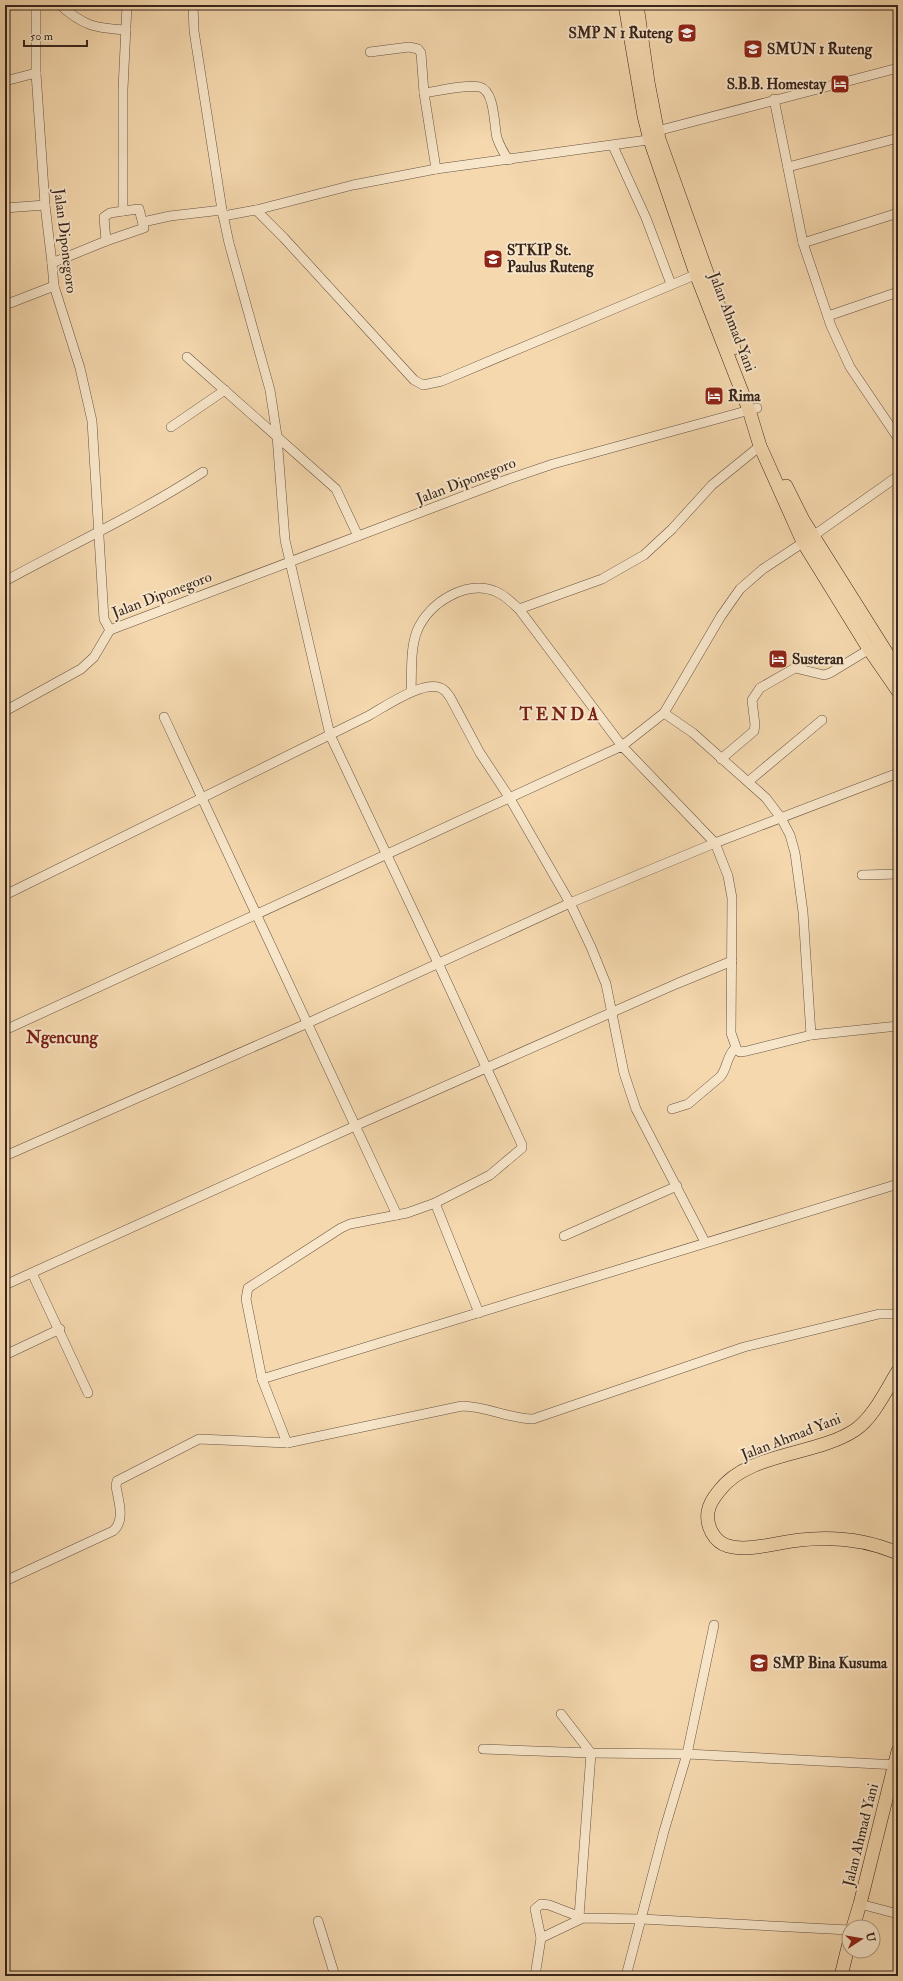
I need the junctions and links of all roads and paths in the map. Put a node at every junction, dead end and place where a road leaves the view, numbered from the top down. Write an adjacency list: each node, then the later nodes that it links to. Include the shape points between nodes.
1 (36, 5): 11 (street, Jalan Diponegoro)
2 (60, 5): 7 (street, via 74,18 90,26)
3 (127, 5): 7 (street)
4 (193, 5): 25 (street, via 194,31)
5 (625, 5): 8 (highway, Jalan Ahmad Yani)
6 (637, 5): 8 (highway, Jalan Ahmad Yani)
7 (126, 30): 24 (street, via 123,89)
8 (636, 35): 15 (highway, Jalan Ahmad Yani)
9 (370, 52): 13 (street, via 409,47 418,49 421,53)
10 (898, 68): 14 (street)
11 (36, 74): 12 (street); 21 (street, Jalan Diponegoro)
12 (5, 81)
13 (424, 93): 18 (street, via 480,87 486,90 492,106 497,138); 20 (street)
14 (774, 99): 15 (street); 19 (street)
15 (655, 137): 17 (street); 31 (highway, Jalan Ahmad Yani)
16 (898, 138): 19 (street)
17 (613, 146): 18 (street); 32 (street, via 646,218)
18 (509, 160): 20 (street)
19 (788, 167): 29 (street)
20 (436, 169): 23 (street, via 353,185)
21 (45, 206): 22 (street); 30 (street, Jalan Diponegoro)
22 (5, 208)
23 (256, 210): 25 (street); 32 (street, via 414,380 423,385 442,381)
24 (123, 211): 27 (street, via 139,209); 28 (street, via 110,213 104,217)
25 (222, 213): 27 (street, via 170,216); 41 (street, via 270,390)
26 (898, 213): 29 (street)
27 (143, 222): 28 (street, via 144,228)
28 (106, 241): 30 (street)
29 (803, 243): 36 (street)
30 (52, 263): 33 (street, Jalan Diponegoro)
31 (701, 273): 32 (street); 39 (highway, Jalan Ahmad Yani)
32 (671, 284)
33 (54, 286): 35 (street); 46 (street, Jalan Diponegoro, via 92,421)
34 (898, 292): 36 (street)
35 (5, 305)
36 (828, 316): 42 (street, via 850,367)
37 (187, 357): 38 (street)
38 (225, 390): 40 (street); 41 (street)
39 (753, 409): 43 (highway, Jalan Ahmad Yani); 47 (street, Jalan Diponegoro, via 553,464); 48 (highway, Jalan Ahmad Yani)
40 (172, 427)
41 (277, 436): 47 (street, via 336,489); 49 (street, via 282,517)
42 (898, 438)
43 (760, 446): 48 (highway, Jalan Ahmad Yani); 51 (street, via 712,486 644,555 602,579)
44 (203, 472): 46 (street, via 153,503)
45 (898, 476): 48 (street)
46 (99, 531): 50 (street); 52 (street, Jalan Diponegoro, via 104,619)
47 (358, 536): 49 (street, Jalan Diponegoro)
48 (808, 539): 53 (highway, Jalan Ahmad Yani); 58 (street, via 763,568 740,589 721,616)
49 (290, 561): 52 (street, Jalan Diponegoro); 61 (street)
50 (5, 581)
51 (519, 609): 55 (street, via 498,592 488,589 471,588 442,600 428,611 417,630); 62 (street)
52 (110, 630): 57 (street, via 94,657 81,669)
53 (875, 646): 54 (highway, Jalan Ahmad Yani); 56 (highway, Jalan Ahmad Yani); 63 (street, via 830,673 824,675 795,668 760,688 752,700 754,732)
54 (898, 671)
55 (411, 692): 61 (street); 66 (street, via 433,686 445,690 480,753)
56 (898, 692)
57 (5, 711)
58 (664, 713): 62 (street); 63 (street, via 693,733)
59 (164, 717): 67 (street)
60 (822, 720): 65 (street)
61 (330, 736): 67 (street); 70 (street)
62 (622, 746): 66 (street); 69 (street)
63 (721, 759): 65 (street)
64 (898, 773): 68 (street)
65 (749, 781): 68 (street)
66 (509, 797): 70 (street); 74 (street)
67 (203, 798): 73 (street); 75 (street)
68 (781, 818): 69 (street); 82 (street, via 790,835 797,863 803,912)
69 (715, 843): 74 (street); 76 (street, via 728,876 732,898)
70 (387, 854): 75 (street); 77 (street)
71 (898, 874): 72 (street)
72 (862, 875)
73 (5, 895)
74 (570, 903): 77 (street); 78 (street, via 592,947 606,984)
75 (257, 915): 79 (street); 81 (street)
76 (732, 961): 78 (street); 83 (street, via 731,1028)
77 (438, 963): 79 (street); 84 (street)
78 (610, 1013): 84 (street); 89 (street, via 624,1073 636,1109)
79 (308, 1023): 86 (street); 87 (street)
80 (898, 1026): 82 (street)
81 (5, 1030)
82 (811, 1035): 83 (street, via 747,1051 740,1052)
83 (735, 1048): 85 (street, via 729,1055 720,1077 688,1104)
84 (487, 1069): 86 (street); 90 (street, via 522,1147 490,1175)
85 (672, 1109)
86 (355, 1126): 91 (street); 94 (street)
87 (5, 1156)
88 (898, 1184): 93 (street)
89 (677, 1186): 92 (street); 93 (street)
90 (435, 1203): 91 (street); 96 (street)
91 (397, 1215): 101 (street, via 341,1228 248,1288 246,1299)
92 (564, 1236)
93 (705, 1242): 96 (street)
94 (32, 1273): 95 (street); 98 (street)
95 (5, 1285)
96 (479, 1312): 101 (street)
97 (898, 1314): 103 (street, via 879,1314 744,1347 533,1419 462,1406)
98 (60, 1329): 99 (street); 102 (street)
99 (5, 1355)
100 (898, 1371): 104 (highway, Jalan Ahmad Yani, via 857,1429 757,1464 732,1478 711,1502 708,1512 711,1532 718,1541 728,1546 755,1546 801,1540 855,1540)
101 (262, 1379): 103 (street)
102 (88, 1393)
103 (287, 1443): 105 (street, via 206,1439 193,1442 117,1481 121,1514 113,1531)
104 (898, 1553)
105 (5, 1581)
106 (714, 1625): 111 (street)
107 (561, 1714): 110 (street)
108 (483, 1749): 110 (street)
109 (898, 1751): 112 (highway, Jalan Ahmad Yani)
110 (591, 1753): 111 (street); 115 (street)
111 (687, 1754): 112 (street); 117 (street)
112 (896, 1765): 113 (highway, Jalan Ahmad Yani)
113 (860, 1904): 114 (street); 116 (highway, Jalan Ahmad Yani)
114 (898, 1914)
115 (581, 1918): 117 (street); 120 (street); 120 (street, via 549,1905 542,1904 536,1907 535,1914)
116 (855, 1919)
117 (641, 1920): 119 (street); 124 (street)
118 (318, 1921): 122 (street)
119 (841, 1930)
120 (541, 1938): 123 (street)
121 (845, 1959): 125 (highway)
122 (335, 1976)
123 (535, 1976)
124 (626, 1976)
125 (841, 1976)

